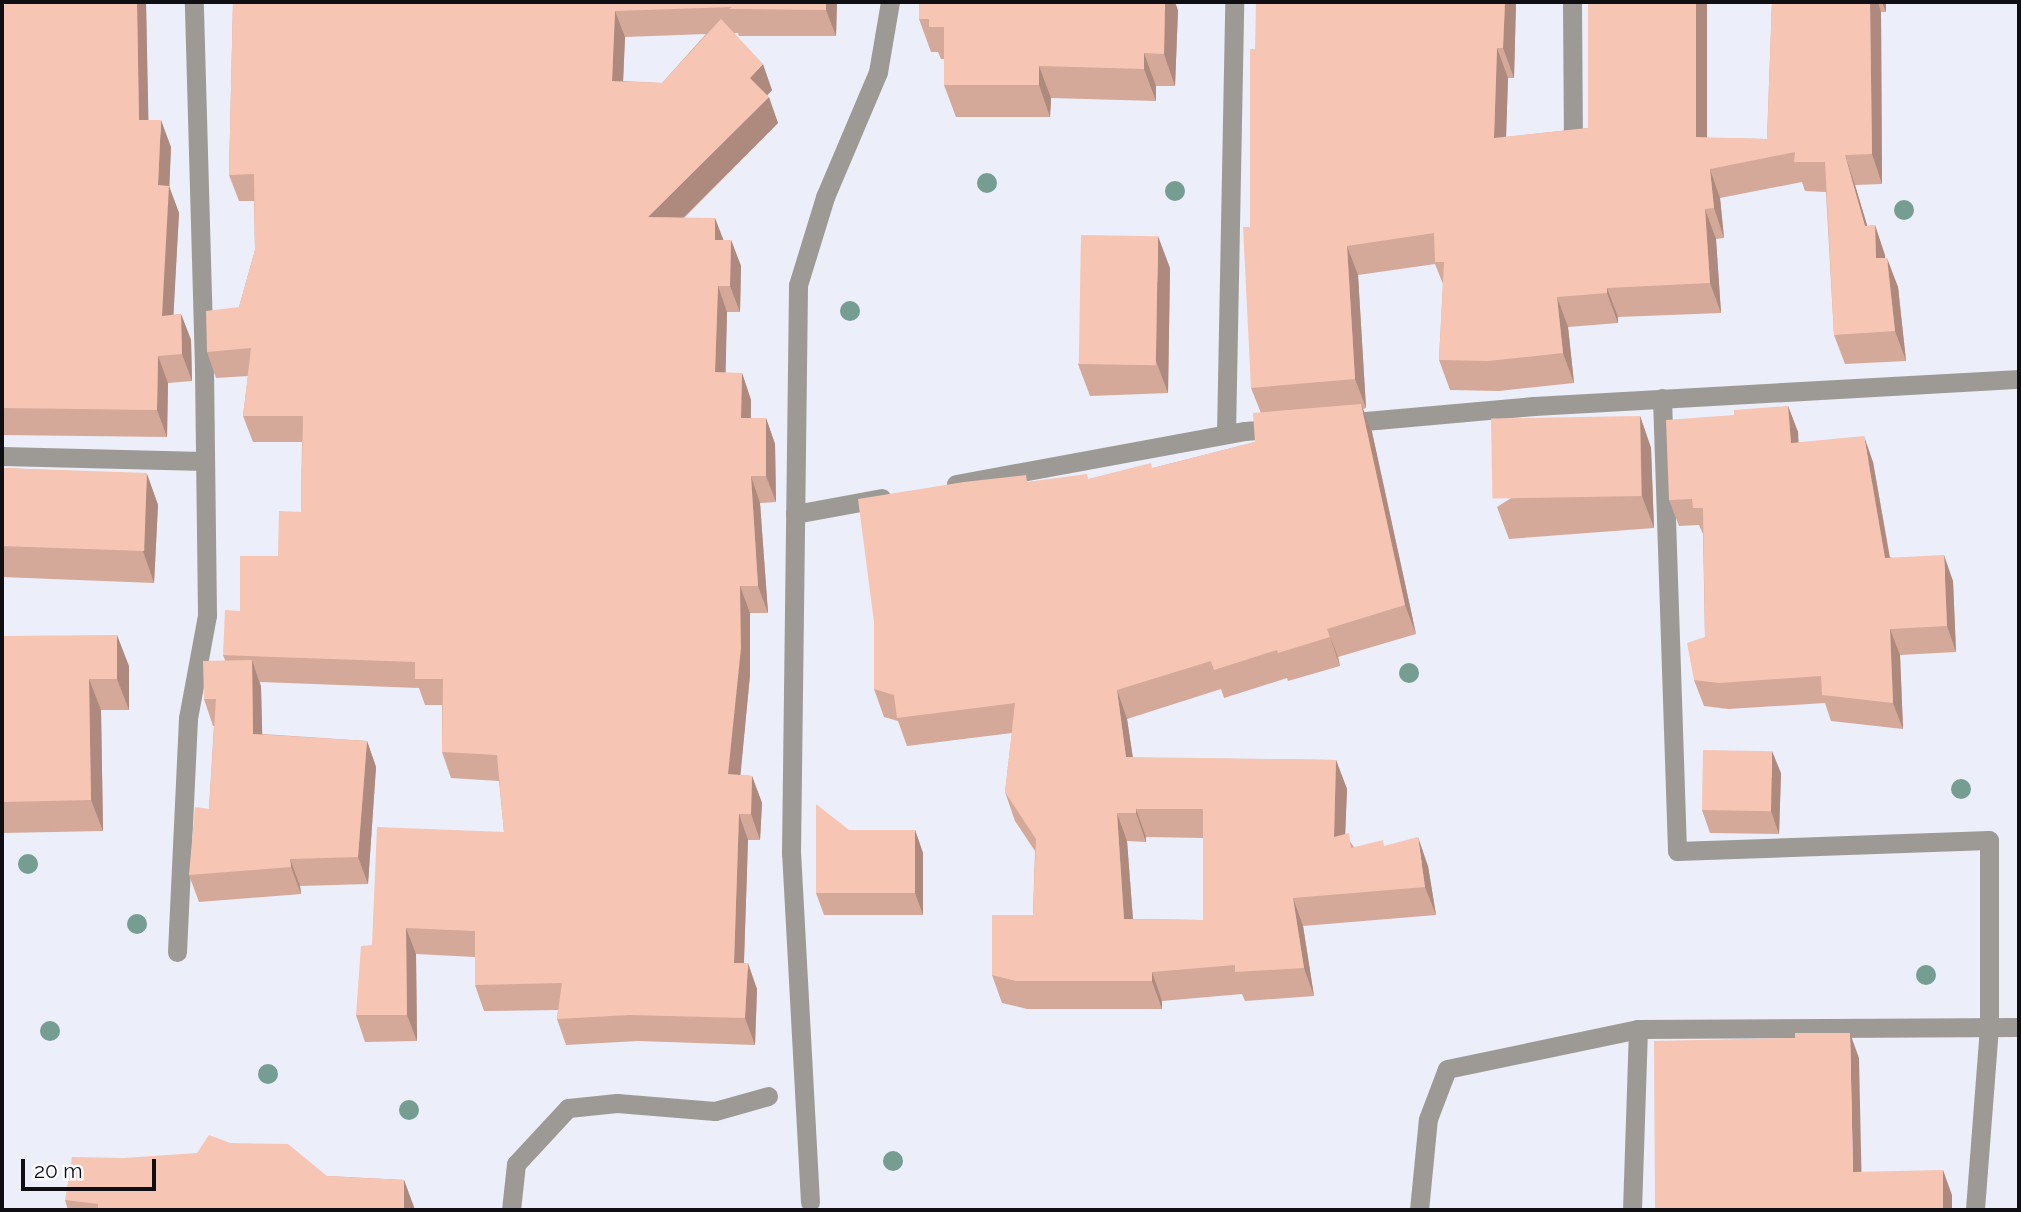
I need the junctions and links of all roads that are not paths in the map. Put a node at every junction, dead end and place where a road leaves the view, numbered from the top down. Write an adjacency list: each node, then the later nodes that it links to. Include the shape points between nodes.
1 (194, 2): 12 (street)
2 (890, 2): 15 (street, via 878,72 825,197 798,285)
3 (1234, 2): 10 (street)
4 (1572, 2): 5 (street)
5 (1573, 133)
6 (2019, 379): 7 (street)
7 (1662, 398): 8 (street); 17 (street, via 1677,851 1989,840)
8 (1328, 424)
9 (1300, 426): 10 (street)
10 (1226, 435): 13 (street)
11 (2, 456): 12 (street)
12 (204, 461): 16 (street, via 207,615 188,718)
13 (943, 487)
14 (902, 494): 15 (street)
15 (795, 514): 21 (street, via 791,853)
16 (177, 952)
17 (1989, 1027): 18 (street); 19 (street); 25 (street)
18 (2019, 1027)
19 (1639, 1029): 23 (street, via 1447,1069 1428,1119); 24 (street)
20 (768, 1096): 22 (street, via 715,1111 617,1103 568,1108 516,1164)
21 (810, 1202)
22 (511, 1210)
23 (1419, 1210)
24 (1632, 1210)
25 (1975, 1210)

